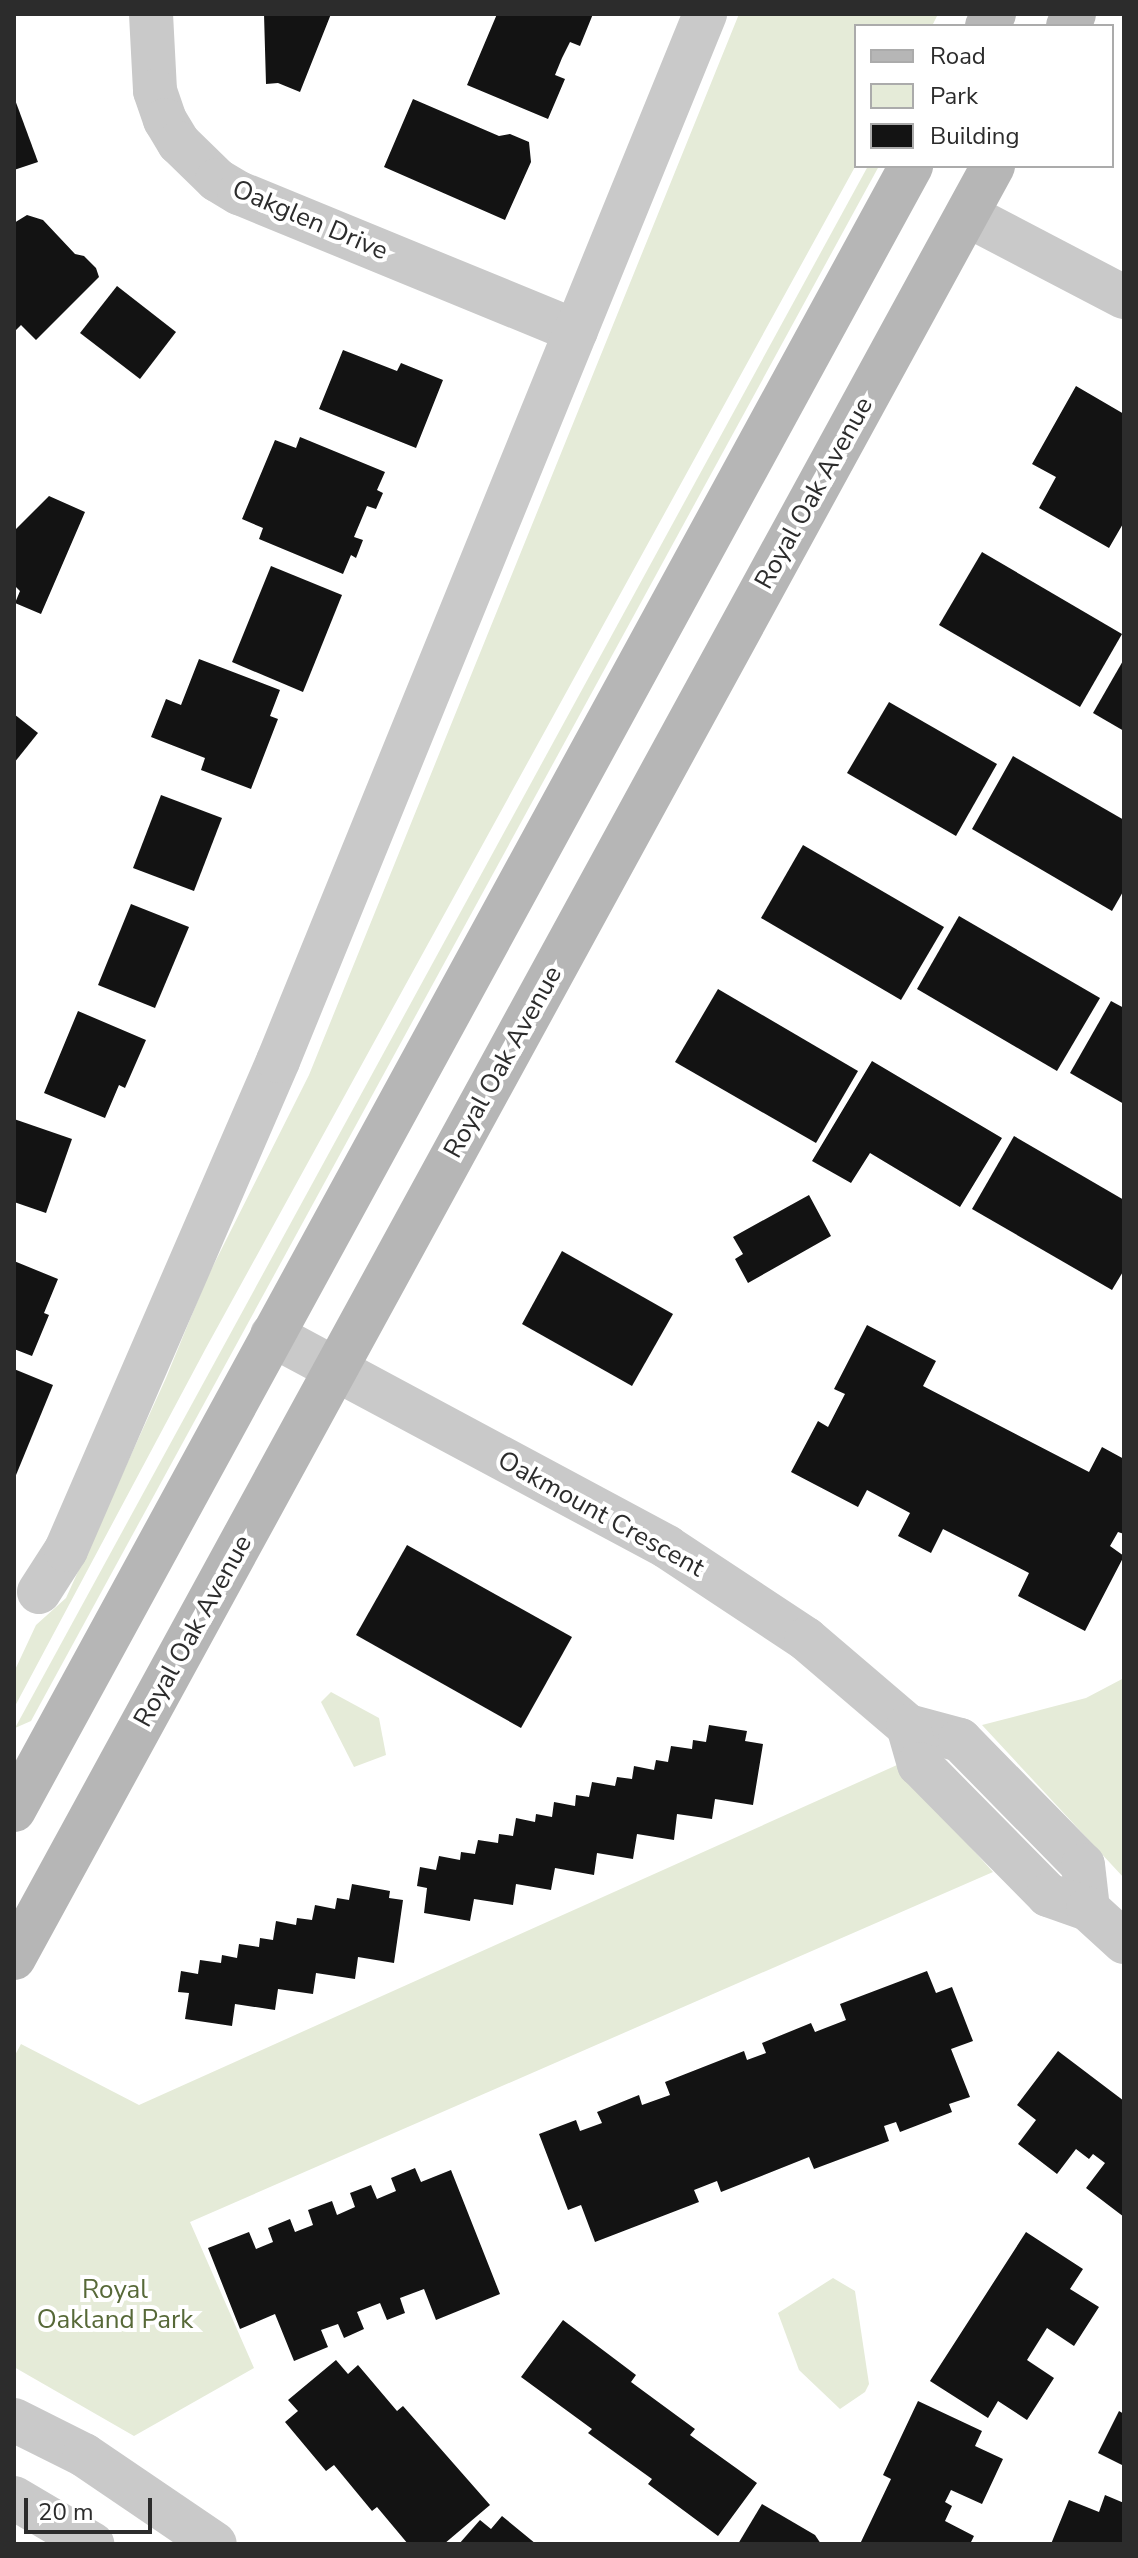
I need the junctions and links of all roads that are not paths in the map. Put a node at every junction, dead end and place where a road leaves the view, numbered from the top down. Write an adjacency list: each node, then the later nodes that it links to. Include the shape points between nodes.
1 (151, 14): 7 (street, Oakglen Drive, via 155,91 165,120 179,143 217,180)
2 (705, 14): 7 (street)
3 (910, 168): 8 (main road)
4 (992, 168): 5 (main road, Royal Oak Avenue)
5 (967, 215): 6 (street); 9 (main road, Royal Oak Avenue)
6 (1124, 297)
7 (576, 331): 10 (street, via 278,1061 66,1550)
8 (272, 1335): 9 (street, Oakmount Crescent); 11 (main road)
9 (335, 1369): 12 (street, Oakmount Crescent, via 667,1547 806,1639 908,1726 919,1764 1048,1895 1088,1909); 13 (main road, Royal Oak Avenue)
10 (39, 1592)
11 (14, 1810)
12 (1124, 1942)
13 (14, 1958)
14 (14, 2420): 17 (street, via 84,2455)
15 (14, 2498): 16 (street)
16 (92, 2544)
17 (215, 2544)

